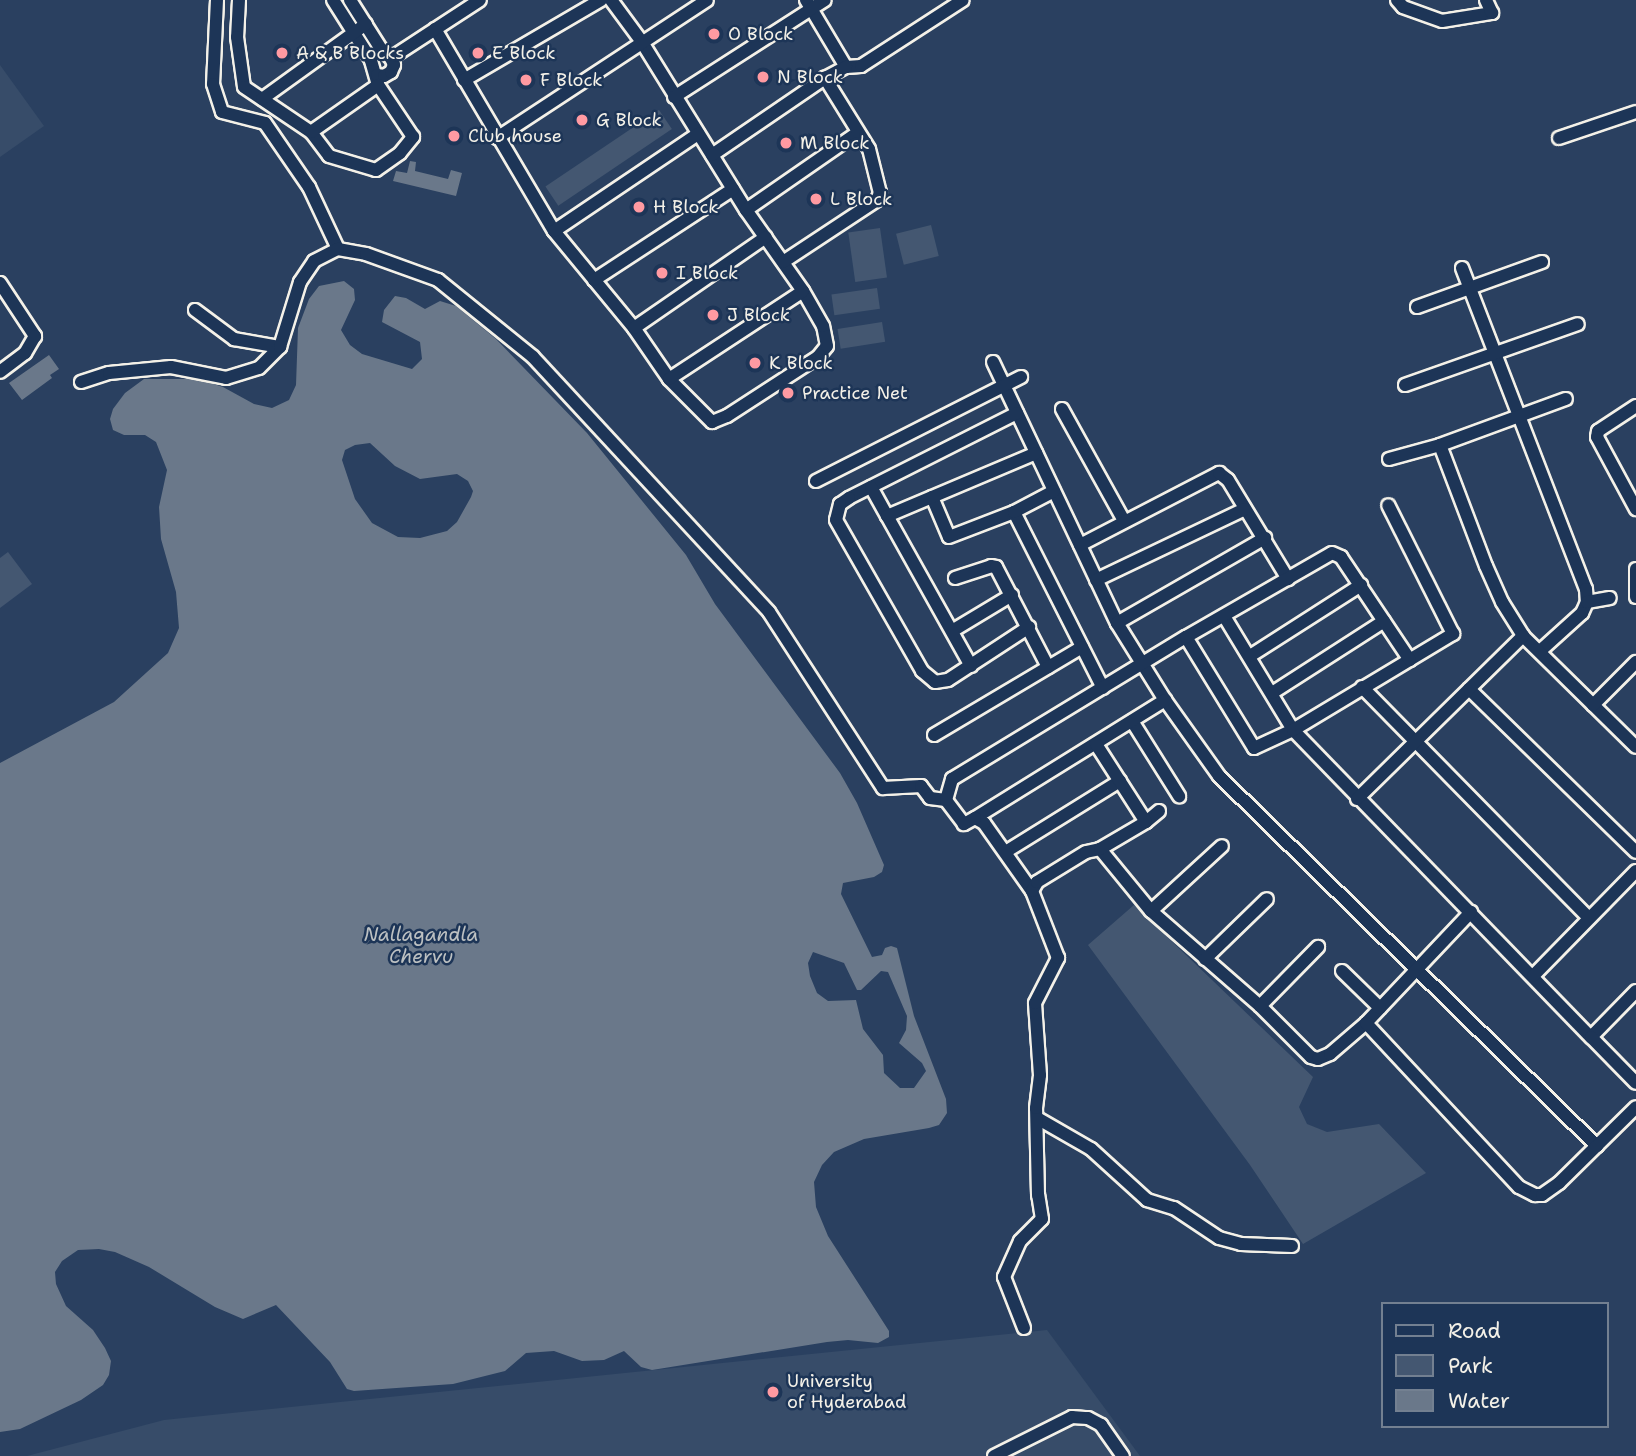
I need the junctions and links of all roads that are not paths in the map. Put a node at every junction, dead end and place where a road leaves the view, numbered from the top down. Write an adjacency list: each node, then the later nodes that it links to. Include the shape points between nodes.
1 (217, 0): 36 (street, via 213,84 222,112 265,123 309,187)
2 (239, 0): 24 (street, via 237,37 244,87)
3 (333, 0): 16 (street)
4 (350, 0): 14 (street)
5 (480, 0): 15 (street)
6 (601, 0): 22 (street)
7 (611, 0): 17 (street)
8 (707, 0): 17 (street)
9 (825, 0): 13 (street)
10 (963, 0): 19 (street, via 861,66)
11 (1397, 0): 12 (street, via 1403,7 1442,21 1492,13)
12 (1486, 0)
13 (808, 4): 19 (street); 23 (street)
14 (366, 24): 16 (street); 18 (street)
15 (435, 29): 18 (street); 22 (street)
16 (354, 33): 21 (street); 24 (street)
17 (642, 42): 23 (street); 29 (street)
18 (391, 58): 21 (street, via 391,72)
19 (846, 67): 20 (street)
20 (825, 78): 27 (street); 31 (street)
21 (378, 80): 26 (street); 26 (street, via 413,137 400,153 376,170 370,169 329,156)
22 (464, 80): 29 (street)
23 (674, 97): 28 (street)
24 (262, 99): 26 (street)
25 (1636, 111): 30 (street)
26 (312, 132)
27 (857, 133): 33 (street); 37 (street, via 869,149 880,187 877,200)
28 (698, 134): 31 (street); 34 (street)
29 (497, 138): 34 (street)
30 (1559, 138)
31 (712, 155): 32 (street)
32 (733, 189): 33 (street); 40 (street)
33 (746, 210): 35 (street)
34 (554, 231): 40 (street)
35 (766, 237): 37 (street); 47 (street)
36 (338, 249): 48 (street, via 314,261 300,282); 116 (street, via 366,254 438,280 533,357 769,612 883,788 921,786 930,799)
37 (783, 262): 43 (street)
38 (1542, 262): 42 (street)
39 (1462, 268): 42 (street)
40 (594, 280): 47 (street)
41 (0, 283): 51 (street, via 35,335 31,347)
42 (1469, 287): 44 (street); 49 (street)
43 (803, 291): 53 (street); 53 (street, via 823,326 827,346 807,365 712,422)
44 (1417, 307)
45 (195, 310): 48 (street, via 234,339)
46 (1578, 324): 49 (street)
47 (635, 328): 53 (street)
48 (279, 347): 54 (street, via 259,368 226,378 171,367 109,373)
49 (1494, 353): 56 (street); 61 (street)
50 (993, 362): 55 (street)
51 (0, 372)
52 (1021, 377): 55 (street)
53 (669, 379)
54 (81, 382)
55 (1005, 385): 60 (street); 65 (street)
56 (1405, 385)
57 (1566, 399): 61 (street)
58 (1636, 406): 71 (street, via 1598,430 1597,437)
59 (1062, 409): 74 (street)
60 (1017, 413): 63 (street); 66 (street)
61 (1518, 418): 62 (street); 85 (street, via 1586,589)
62 (1440, 444): 64 (street); 91 (street, via 1486,566)
63 (1036, 453): 67 (street); 68 (street)
64 (1388, 459)
65 (816, 481)
66 (871, 487): 73 (street); 99 (street, via 840,504 839,529 927,677 941,683)
67 (1054, 491): 72 (street); 76 (street)
68 (932, 497): 72 (street, via 949,537); 73 (street)
69 (1388, 505): 96 (street, via 1453,634)
70 (1245, 509): 74 (street, via 1223,474 1215,473); 75 (street); 80 (street)
71 (1636, 509)
72 (1014, 512): 93 (street)
73 (887, 516): 90 (street)
74 (1125, 521): 76 (street)
75 (1265, 538): 79 (street); 88 (street)
76 (1080, 545): 80 (street)
77 (1636, 569): 83 (street)
78 (955, 578): 82 (street, via 993,566)
79 (1288, 579): 81 (street, via 1332,554 1341,557); 86 (street)
80 (1096, 580): 88 (street)
81 (1360, 585): 87 (street); 95 (street)
82 (1012, 596): 89 (street); 90 (street)
83 (1636, 597)
84 (1610, 598): 85 (street)
85 (1587, 602): 94 (street, via 1582,613)
86 (1224, 616): 92 (street); 95 (street)
87 (1384, 621): 96 (street); 104 (street)
88 (1117, 623): 98 (street)
89 (1029, 627): 99 (street); 100 (street)
90 (951, 631): 99 (street)
91 (1523, 636): 94 (street); 103 (street)
92 (1186, 638): 98 (street); 108 (street, via 1250,746 1259,747)
93 (1082, 647): 100 (street); 102 (street)
94 (1540, 651): 106 (street)
95 (1250, 656): 104 (street)
96 (1410, 660): 101 (street)
97 (1636, 662): 106 (street)
98 (1142, 664): 102 (street); 105 (street)
99 (971, 666)
100 (1048, 667): 109 (street)
101 (1362, 687): 108 (street); 110 (street)
102 (1104, 688): 116 (street, via 953,779)
103 (1469, 689): 110 (street); 123 (street)
104 (1272, 693): 108 (street)
105 (1165, 700): 107 (street); 132 (street, via 1219,776)
106 (1593, 705): 112 (street)
107 (1132, 721): 111 (street); 114 (street)
108 (1293, 730): 115 (street)
109 (934, 735)
110 (1415, 743): 115 (street); 129 (street)
111 (1096, 744): 113 (street); 118 (street)
112 (1636, 747)
113 (1120, 781): 119 (street); 122 (street)
114 (1179, 796)
115 (1357, 799): 128 (street)
116 (946, 800): 118 (street, via 964,824)
117 (1159, 811): 119 (street)
118 (975, 818): 122 (street)
119 (1146, 822): 121 (street)
120 (1222, 846): 127 (street)
121 (1100, 849): 125 (street, via 1037,882); 127 (street)
122 (1007, 851): 125 (street)
123 (1636, 852)
124 (1636, 871): 129 (street)
125 (1032, 891): 142 (street, via 1058,958 1035,1003 1040,1075)
126 (1267, 899): 131 (street)
127 (1151, 911): 131 (street)
128 (1471, 912): 132 (street); 134 (street)
129 (1589, 918): 134 (street)
130 (1318, 947): 136 (street)
131 (1205, 959): 136 (street)
132 (1417, 970): 137 (street); 143 (street)
133 (1342, 971): 137 (street)
134 (1533, 976): 139 (street)
135 (1636, 991): 139 (street)
136 (1260, 1006): 138 (street, via 1318,1059)
137 (1380, 1008): 138 (street)
138 (1366, 1023): 143 (street, via 1530,1194 1551,1190)
139 (1591, 1037): 140 (street)
140 (1636, 1083)
141 (1636, 1108): 143 (street)
142 (1037, 1118): 144 (street, via 1091,1149 1147,1200 1174,1208 1219,1238 1241,1244); 145 (street, via 1042,1219 1020,1241 1004,1277)
143 (1597, 1146)
144 (1292, 1246)
145 (1024, 1328)
146 (993, 1456): 147 (street, via 1072,1417 1101,1425)
147 (1123, 1456)

